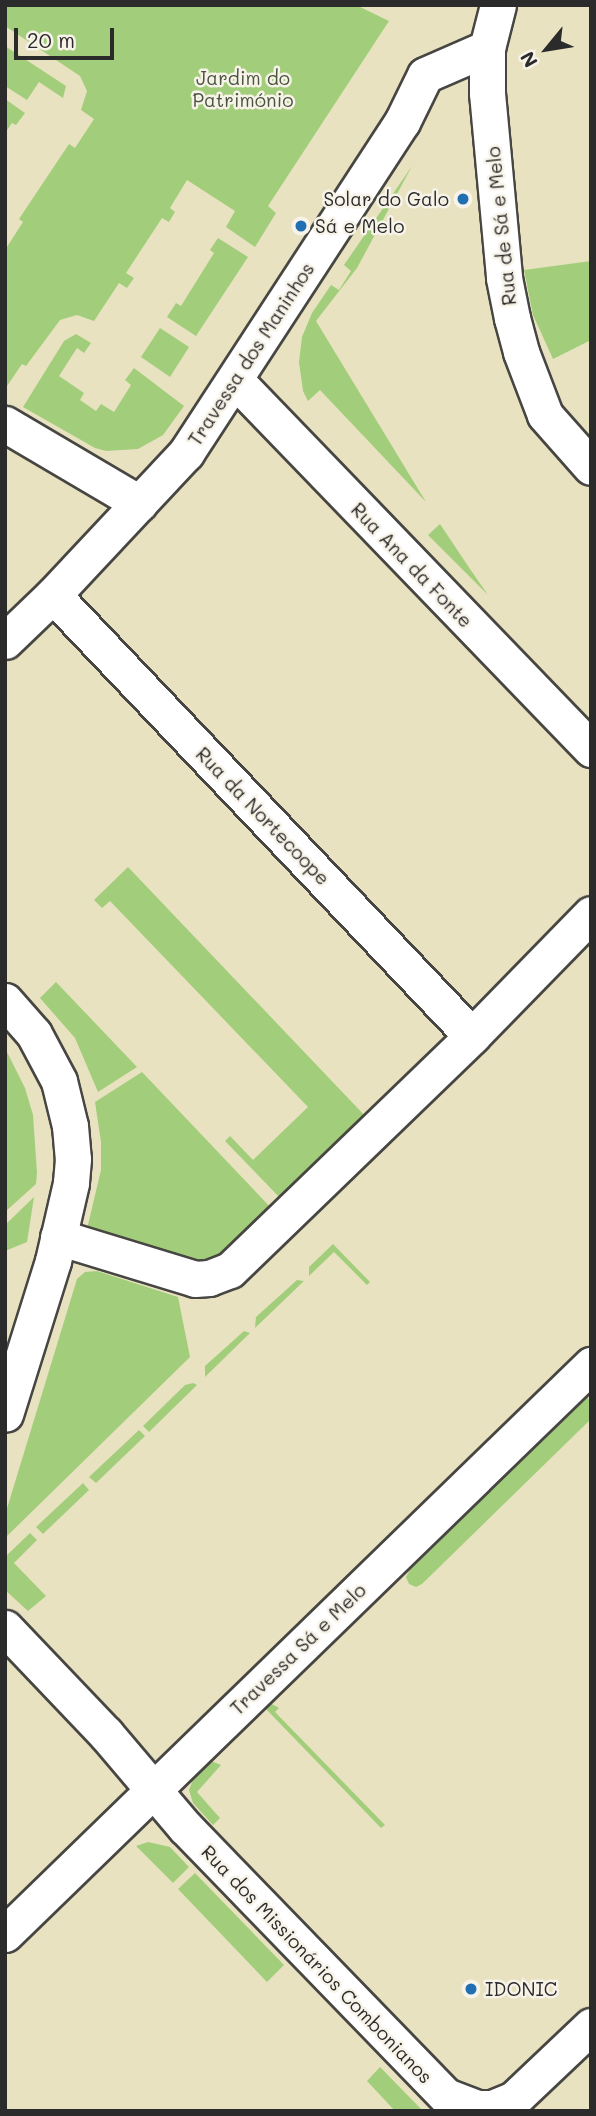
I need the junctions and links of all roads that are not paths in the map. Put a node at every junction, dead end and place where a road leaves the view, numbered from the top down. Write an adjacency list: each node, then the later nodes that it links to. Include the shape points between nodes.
1 (498, 5): 2 (street, Rua de Sá e Melo)
2 (487, 48): 3 (street, Travessa dos Maninhos, via 425,75 402,122); 5 (street, Rua de Sá e Melo, via 504,278 512,318 545,415)
3 (235, 380): 6 (street, Travessa dos Maninhos, via 186,453); 9 (street, Rua Ana da Fonte)
4 (5, 424): 6 (street)
5 (591, 467)
6 (139, 503): 7 (street, Travessa dos Maninhos)
7 (53, 596): 8 (street, Travessa dos Maninhos); 12 (street, Rua da Nortecoope)
8 (5, 641)
9 (591, 749)
10 (591, 914): 12 (street)
11 (5, 1001): 13 (street, via 31,1029 50,1062 66,1107 72,1142 71,1183)
12 (472, 1036): 13 (street, via 223,1274 198,1279 184,1276)
13 (58, 1237): 15 (street)
14 (591, 1365): 17 (street, Travessa Sá e Melo)
15 (5, 1414)
16 (5, 1628): 17 (street, Rua dos Missionários Combonianos)
17 (154, 1791): 18 (street, Travessa Sá e Melo); 19 (street, Rua dos Missionários Combonianos, via 396,2046 458,2103 492,2108 514,2099)
18 (5, 1934)
19 (591, 2026)

